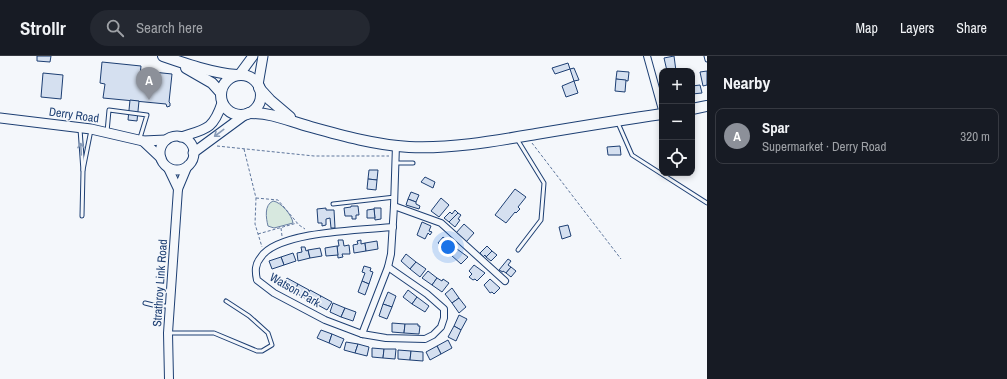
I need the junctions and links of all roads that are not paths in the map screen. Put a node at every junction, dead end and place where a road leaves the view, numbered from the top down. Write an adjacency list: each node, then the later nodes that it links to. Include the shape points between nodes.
1 (253, 56): 7 (main road)
2 (263, 56): 8 (main road)
3 (647, 56): 10 (street)
4 (706, 56): 6 (lane)
5 (166, 57): 7 (highway, via 224,74); 9 (highway, via 212,83)
6 (707, 60)
7 (238, 74): 8 (highway, via 254,79); 9 (highway, via 223,84)
8 (259, 86): 13 (highway, via 261,98 255,109); 17 (highway, via 270,100)
9 (221, 98): 13 (highway, via 231,112); 21 (main road, via 217,118 213,124)
10 (660, 104)
11 (707, 106): 12 (highway)
12 (695, 108)
13 (248, 113): 17 (highway, via 273,114); 26 (main road, one-way to 26)
14 (659, 113): 16 (highway)
15 (0, 118): 18 (main road, Derry Road)
16 (617, 121): 22 (highway); 35 (lane, via 632,155)
17 (296, 122): 25 (highway, via 340,135)
18 (80, 127): 19 (main road, Derry Road); 32 (lane, one-way to 18)
19 (91, 129): 20 (main road, Derry Road); 32 (lane)
20 (107, 132): 23 (main road, Derry Road); 23 (lane, via 109,110 147,115)
21 (181, 137): 24 (main road); 26 (main road, via 189,142)
22 (516, 138): 25 (highway, via 440,147); 40 (lane, via 544,183 541,220)
23 (142, 140): 24 (main road, Derry Road); 27 (main road, Derry Road)
24 (166, 140): 27 (main road, via 161,148)
25 (396, 145): 28 (street)
26 (193, 153): 30 (main road)
27 (161, 158): 31 (main road)
28 (396, 163): 29 (lane); 34 (street)
29 (413, 163)
30 (188, 165): 31 (main road, via 179,170); 33 (street, Strathroy Link Road)
31 (168, 168): 33 (street, Strathroy Link Road)
32 (83, 171): 38 (lane)
33 (178, 189): 45 (street, Strathroy Link Road)
34 (395, 197): 36 (lane); 37 (street)
35 (707, 203)
36 (333, 204)
37 (394, 206): 39 (street); 42 (street, via 441,223)
38 (82, 216)
39 (393, 227): 41 (street); 47 (street, Watson Park, via 295,238 273,246 261,256 255,269 257,280 274,293 325,320)
40 (518, 250)
41 (388, 267): 47 (street); 47 (street, Watson Park, via 444,309 441,328 433,336 424,339 386,338)
42 (505, 281)
43 (226, 301): 46 (lane, via 249,316 268,334 272,345 257,351 214,333)
44 (145, 303): 45 (lane)
45 (170, 306): 46 (street, Strathroy Link Road)
46 (168, 333): 48 (street, Strathroy Link Road)
47 (362, 334)
48 (169, 379)

